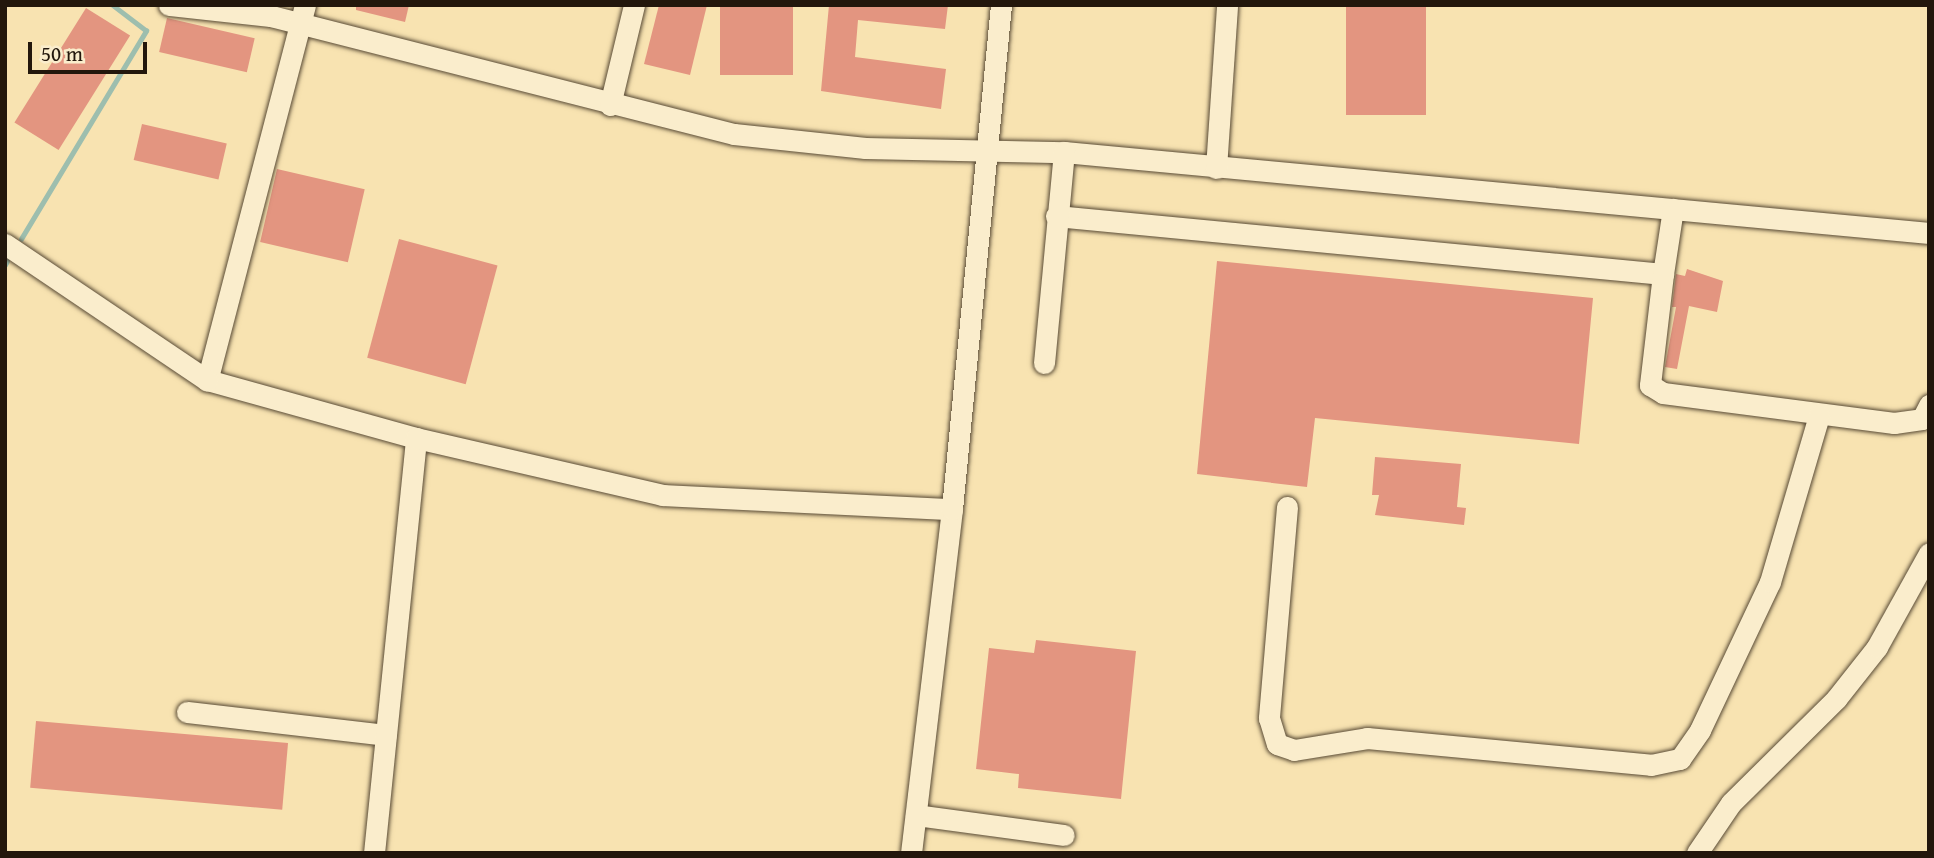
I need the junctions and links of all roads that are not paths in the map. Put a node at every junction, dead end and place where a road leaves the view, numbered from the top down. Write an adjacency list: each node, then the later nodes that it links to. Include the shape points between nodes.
1 (169, 5): 5 (street)
2 (634, 5): 7 (street)
3 (1001, 5): 8 (street)
4 (1227, 5): 10 (street)
5 (205, 8): 6 (street)
6 (302, 14): 7 (street); 17 (street)
7 (610, 105): 8 (street, via 734,134 865,148)
8 (986, 147): 9 (street); 22 (street)
9 (1065, 152): 10 (street); 12 (street)
10 (1216, 168): 11 (street)
11 (1673, 209): 13 (street); 15 (street)
12 (1056, 216): 15 (street); 16 (street)
13 (1929, 233)
14 (5, 244): 17 (street)
15 (1662, 274): 19 (street, via 1650,385 1663,393)
16 (1044, 363)
17 (206, 380): 20 (street)
18 (1929, 405): 19 (street, via 1922,419 1894,423)
19 (1819, 416): 21 (street, via 1770,582 1700,730 1680,759 1651,765 1367,738 1294,750 1277,744 1269,718)
20 (416, 438): 22 (street, via 662,495); 25 (street)
21 (1287, 507)
22 (952, 509): 26 (street)
23 (1929, 552): 30 (street, via 1877,647 1836,699 1731,803)
24 (187, 712): 25 (street)
25 (386, 735): 28 (street)
26 (916, 815): 27 (street); 29 (street)
27 (1064, 835)
28 (374, 853)
29 (911, 853)
30 (1697, 853)

